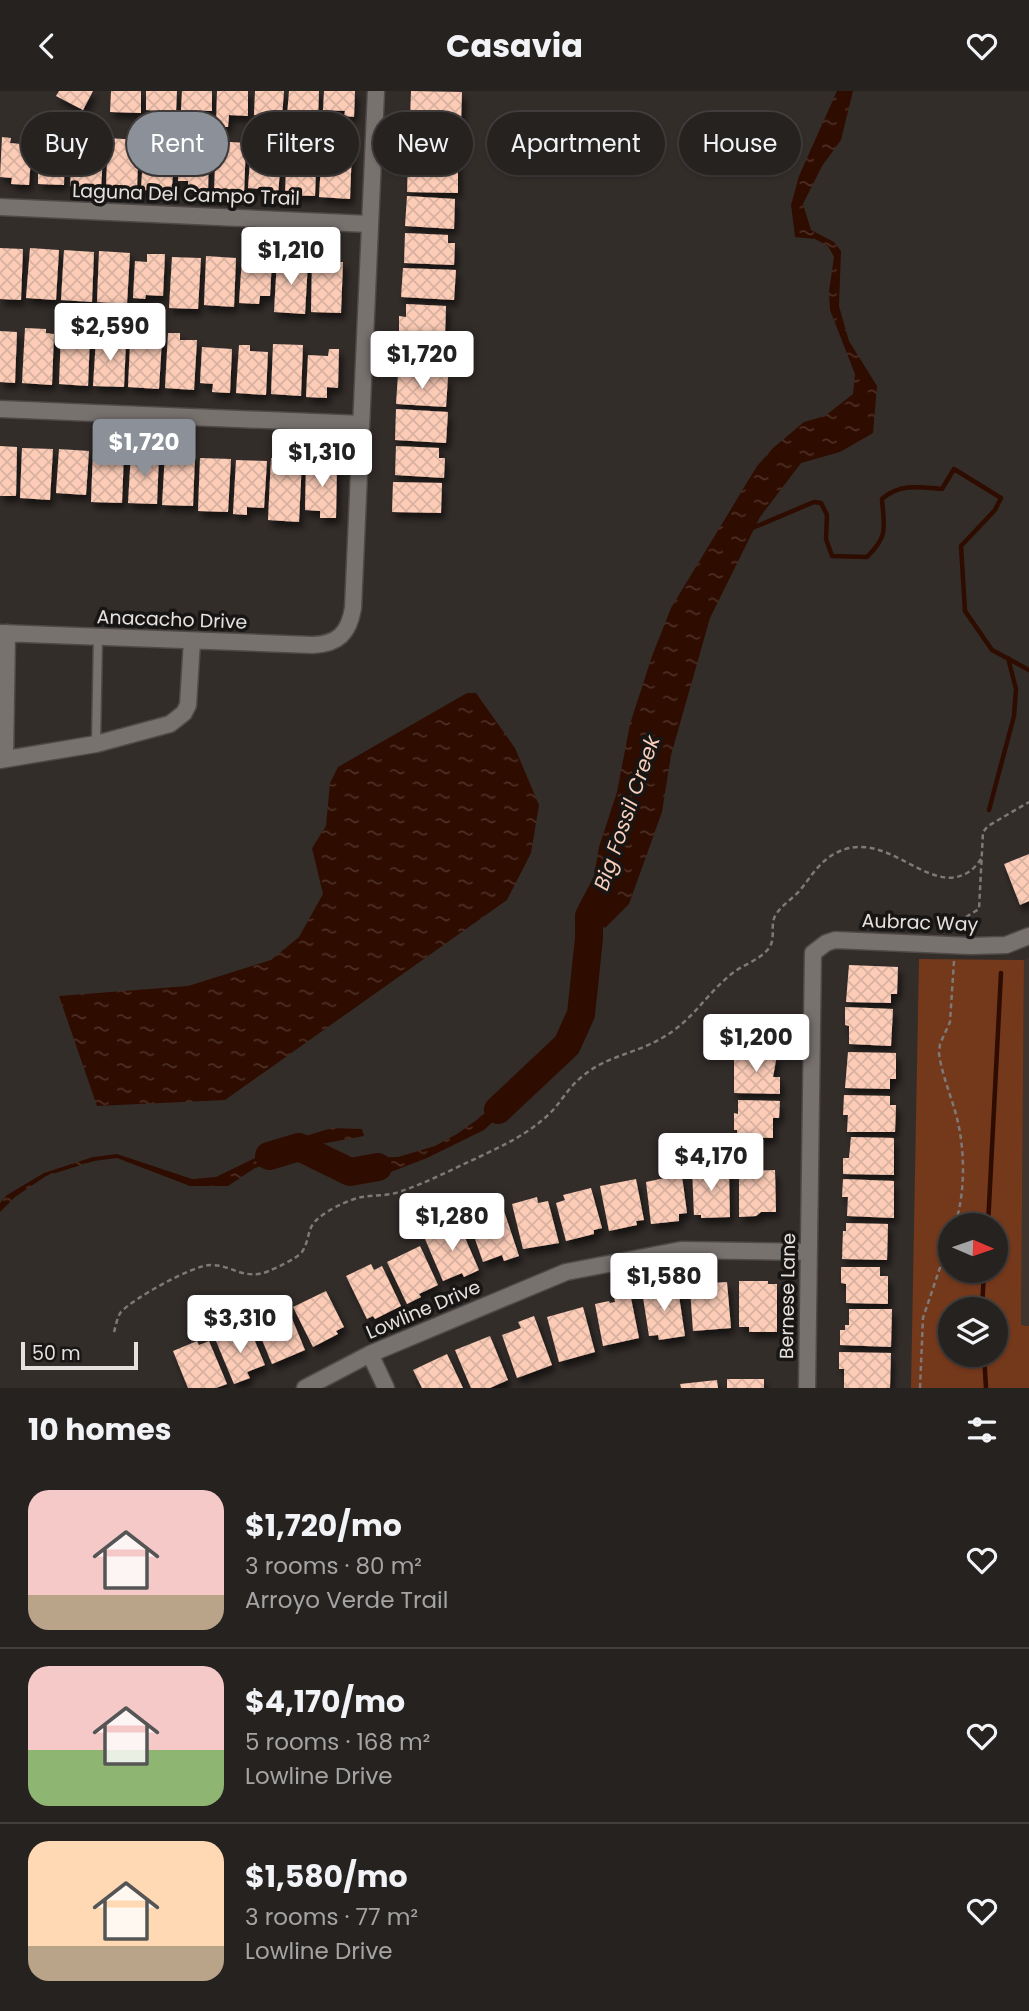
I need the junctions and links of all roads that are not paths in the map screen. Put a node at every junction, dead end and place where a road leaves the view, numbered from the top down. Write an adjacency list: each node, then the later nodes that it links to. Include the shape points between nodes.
1 (376, 91): 3 (street)
2 (0, 207): 3 (street, Laguna Del Campo Trail)
3 (369, 223): 5 (street)
4 (0, 409): 5 (street)
5 (361, 424): 8 (street, Anacacho Drive, via 353,608 341,637 325,645)
6 (4, 633): 7 (street, Anacacho Drive); 10 (street)
7 (98, 637): 8 (street, Anacacho Drive); 9 (lane)
8 (192, 641): 9 (street, via 184,713 170,724)
9 (96, 744): 10 (street)
10 (3, 760)
11 (1029, 936): 12 (street, Aubrac Way, via 1006,945 971,946 835,940)
12 (813, 953): 13 (street, Bernese Lane)
13 (809, 1252): 14 (street, Lowline Drive, via 681,1250 566,1272); 17 (street, Bernese Lane)
14 (370, 1354): 15 (street, Lowline Drive); 16 (street)
15 (305, 1388)
16 (386, 1388)
17 (807, 1388)

